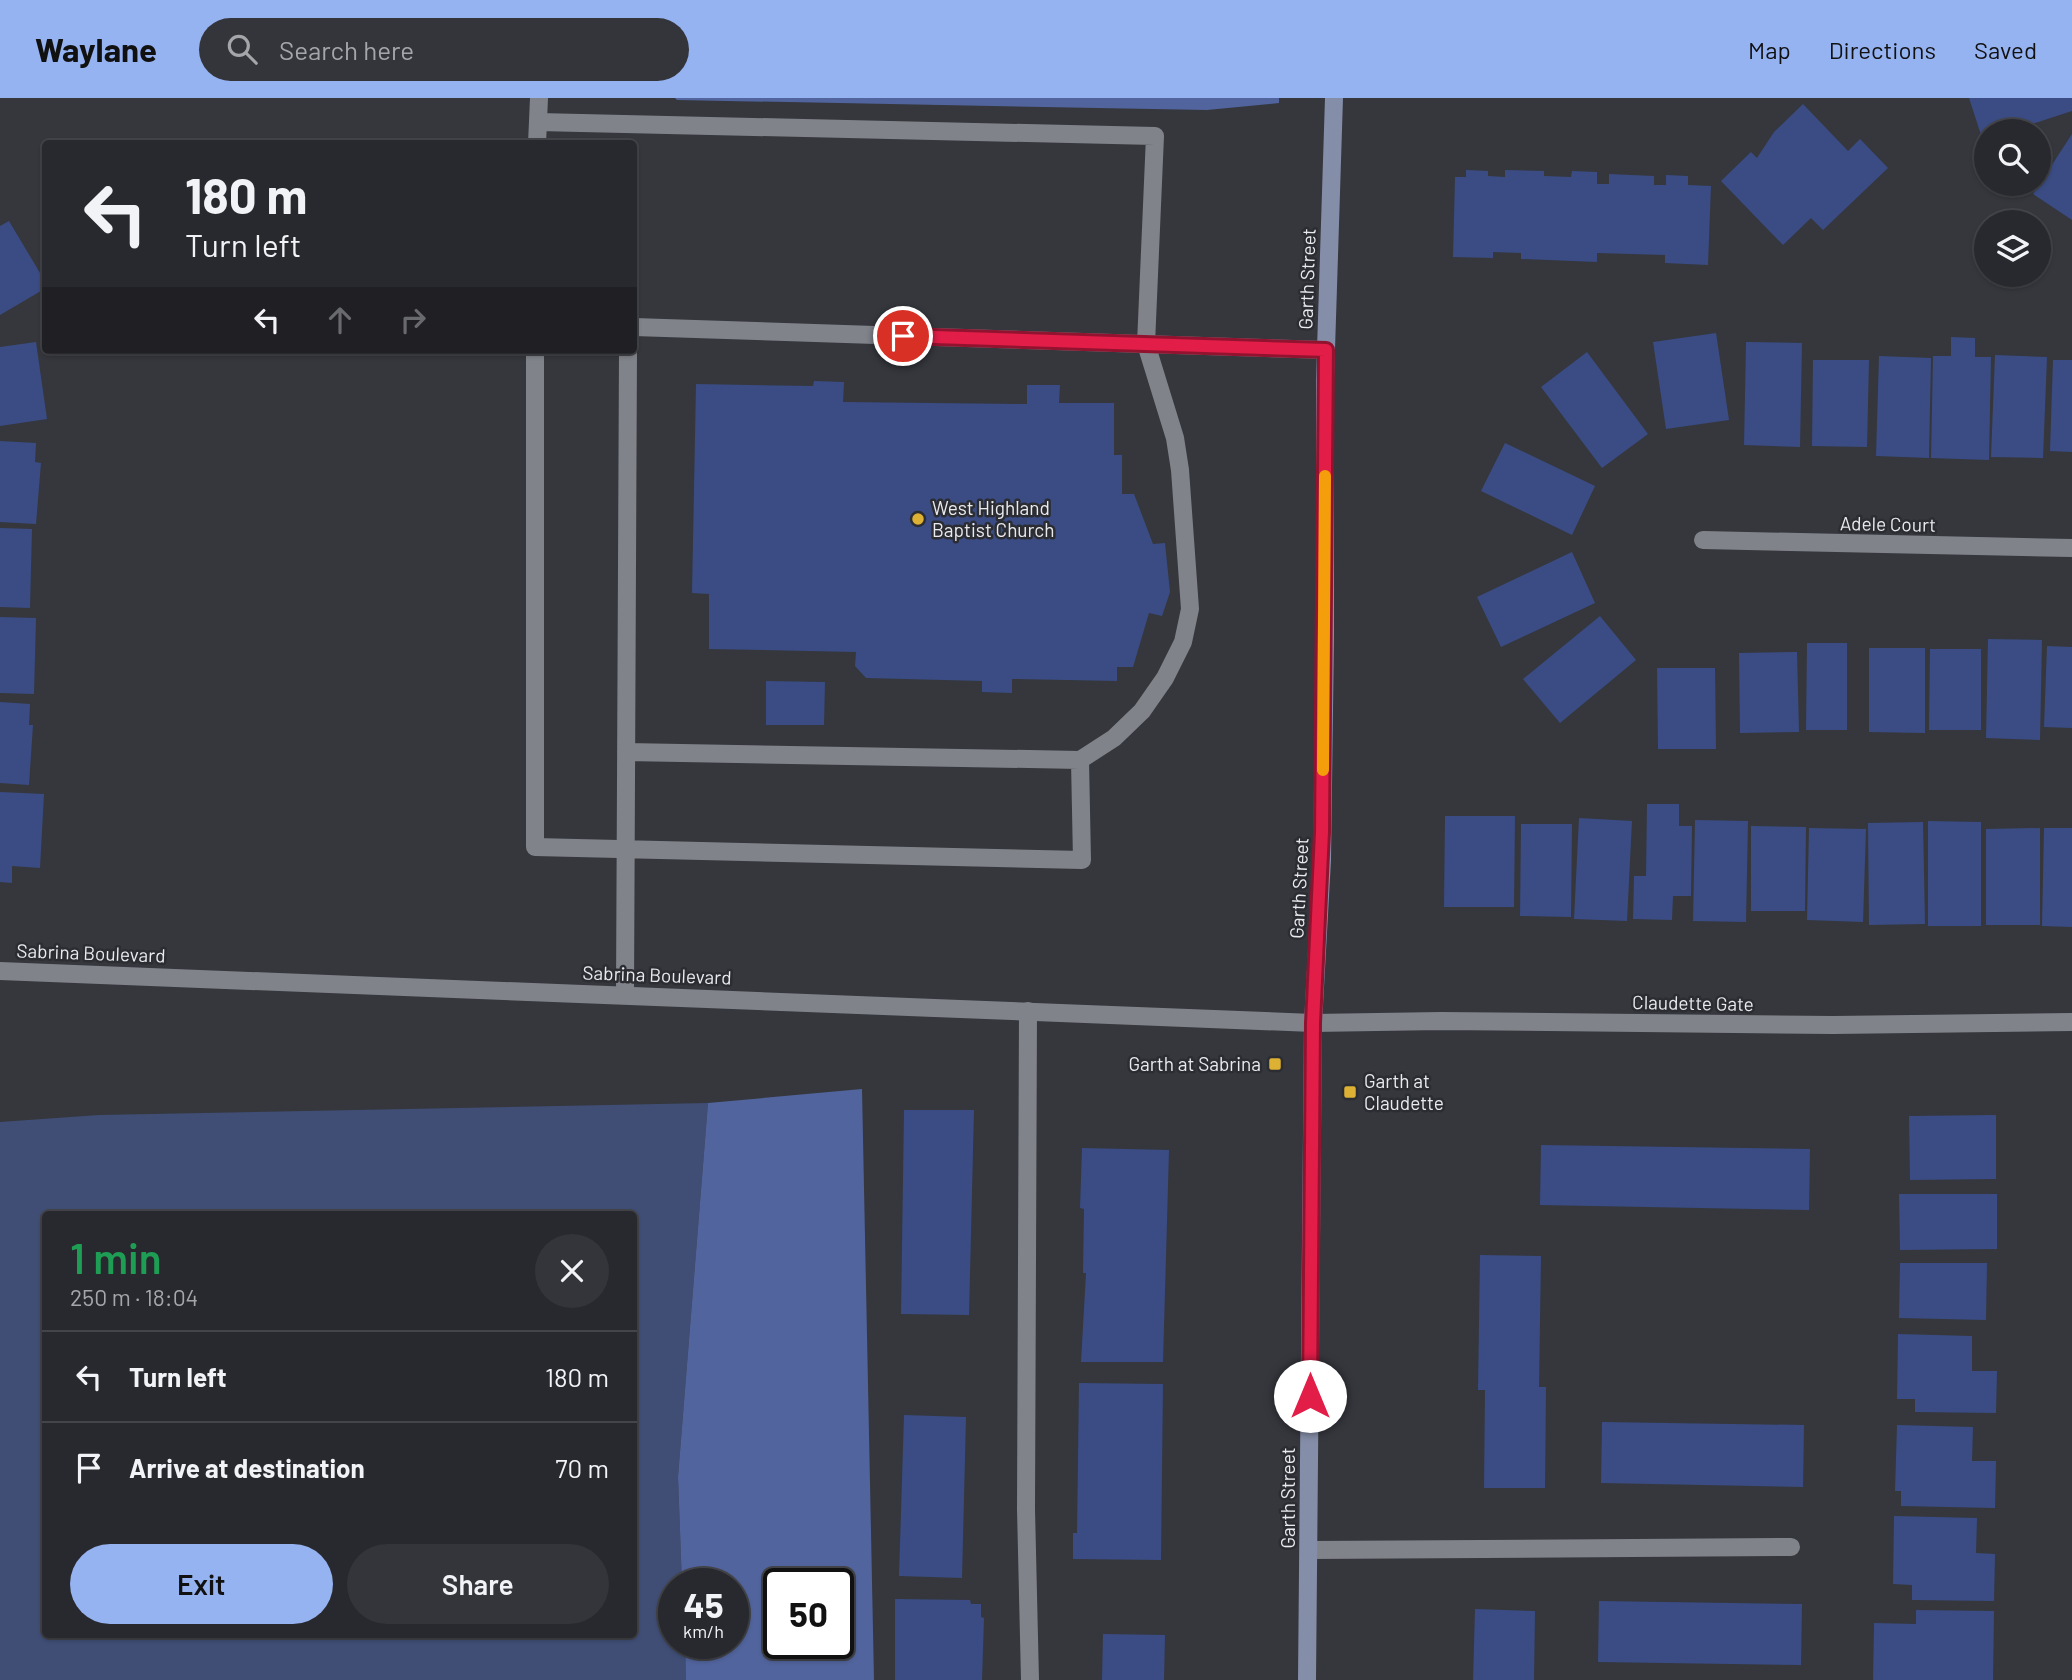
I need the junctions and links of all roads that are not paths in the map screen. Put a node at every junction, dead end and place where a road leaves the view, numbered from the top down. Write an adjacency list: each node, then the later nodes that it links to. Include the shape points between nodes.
1 (539, 98): 3 (street)
2 (1335, 98): 7 (main road, Garth Street)
3 (538, 122): 4 (street); 6 (street, via 1155,136)
4 (537, 140)
5 (637, 327): 6 (street)
6 (1146, 344): 7 (street); 13 (street, via 1175,438 1190,608 1183,642 1142,711 1114,738)
7 (1326, 350): 19 (main road, Garth Street, via 1322,859)
8 (535, 354): 14 (street, via 535,847)
9 (628, 354): 12 (street)
10 (1703, 540): 11 (street, Adele Court)
11 (2072, 548)
12 (626, 752): 13 (street); 14 (street)
13 (1080, 760): 14 (street, via 1082,860)
14 (626, 849): 16 (street)
15 (0, 971): 16 (street, Sabrina Boulevard)
16 (625, 995): 17 (street, Sabrina Boulevard)
17 (1028, 1011): 19 (street, Sabrina Boulevard); 22 (street)
18 (2072, 1022): 19 (street, Claudette Gate)
19 (1313, 1023): 21 (main road, Garth Street)
20 (1791, 1547): 21 (street)
21 (1309, 1550): 23 (main road, Garth Street)
22 (1030, 1680)
23 (1307, 1680)

